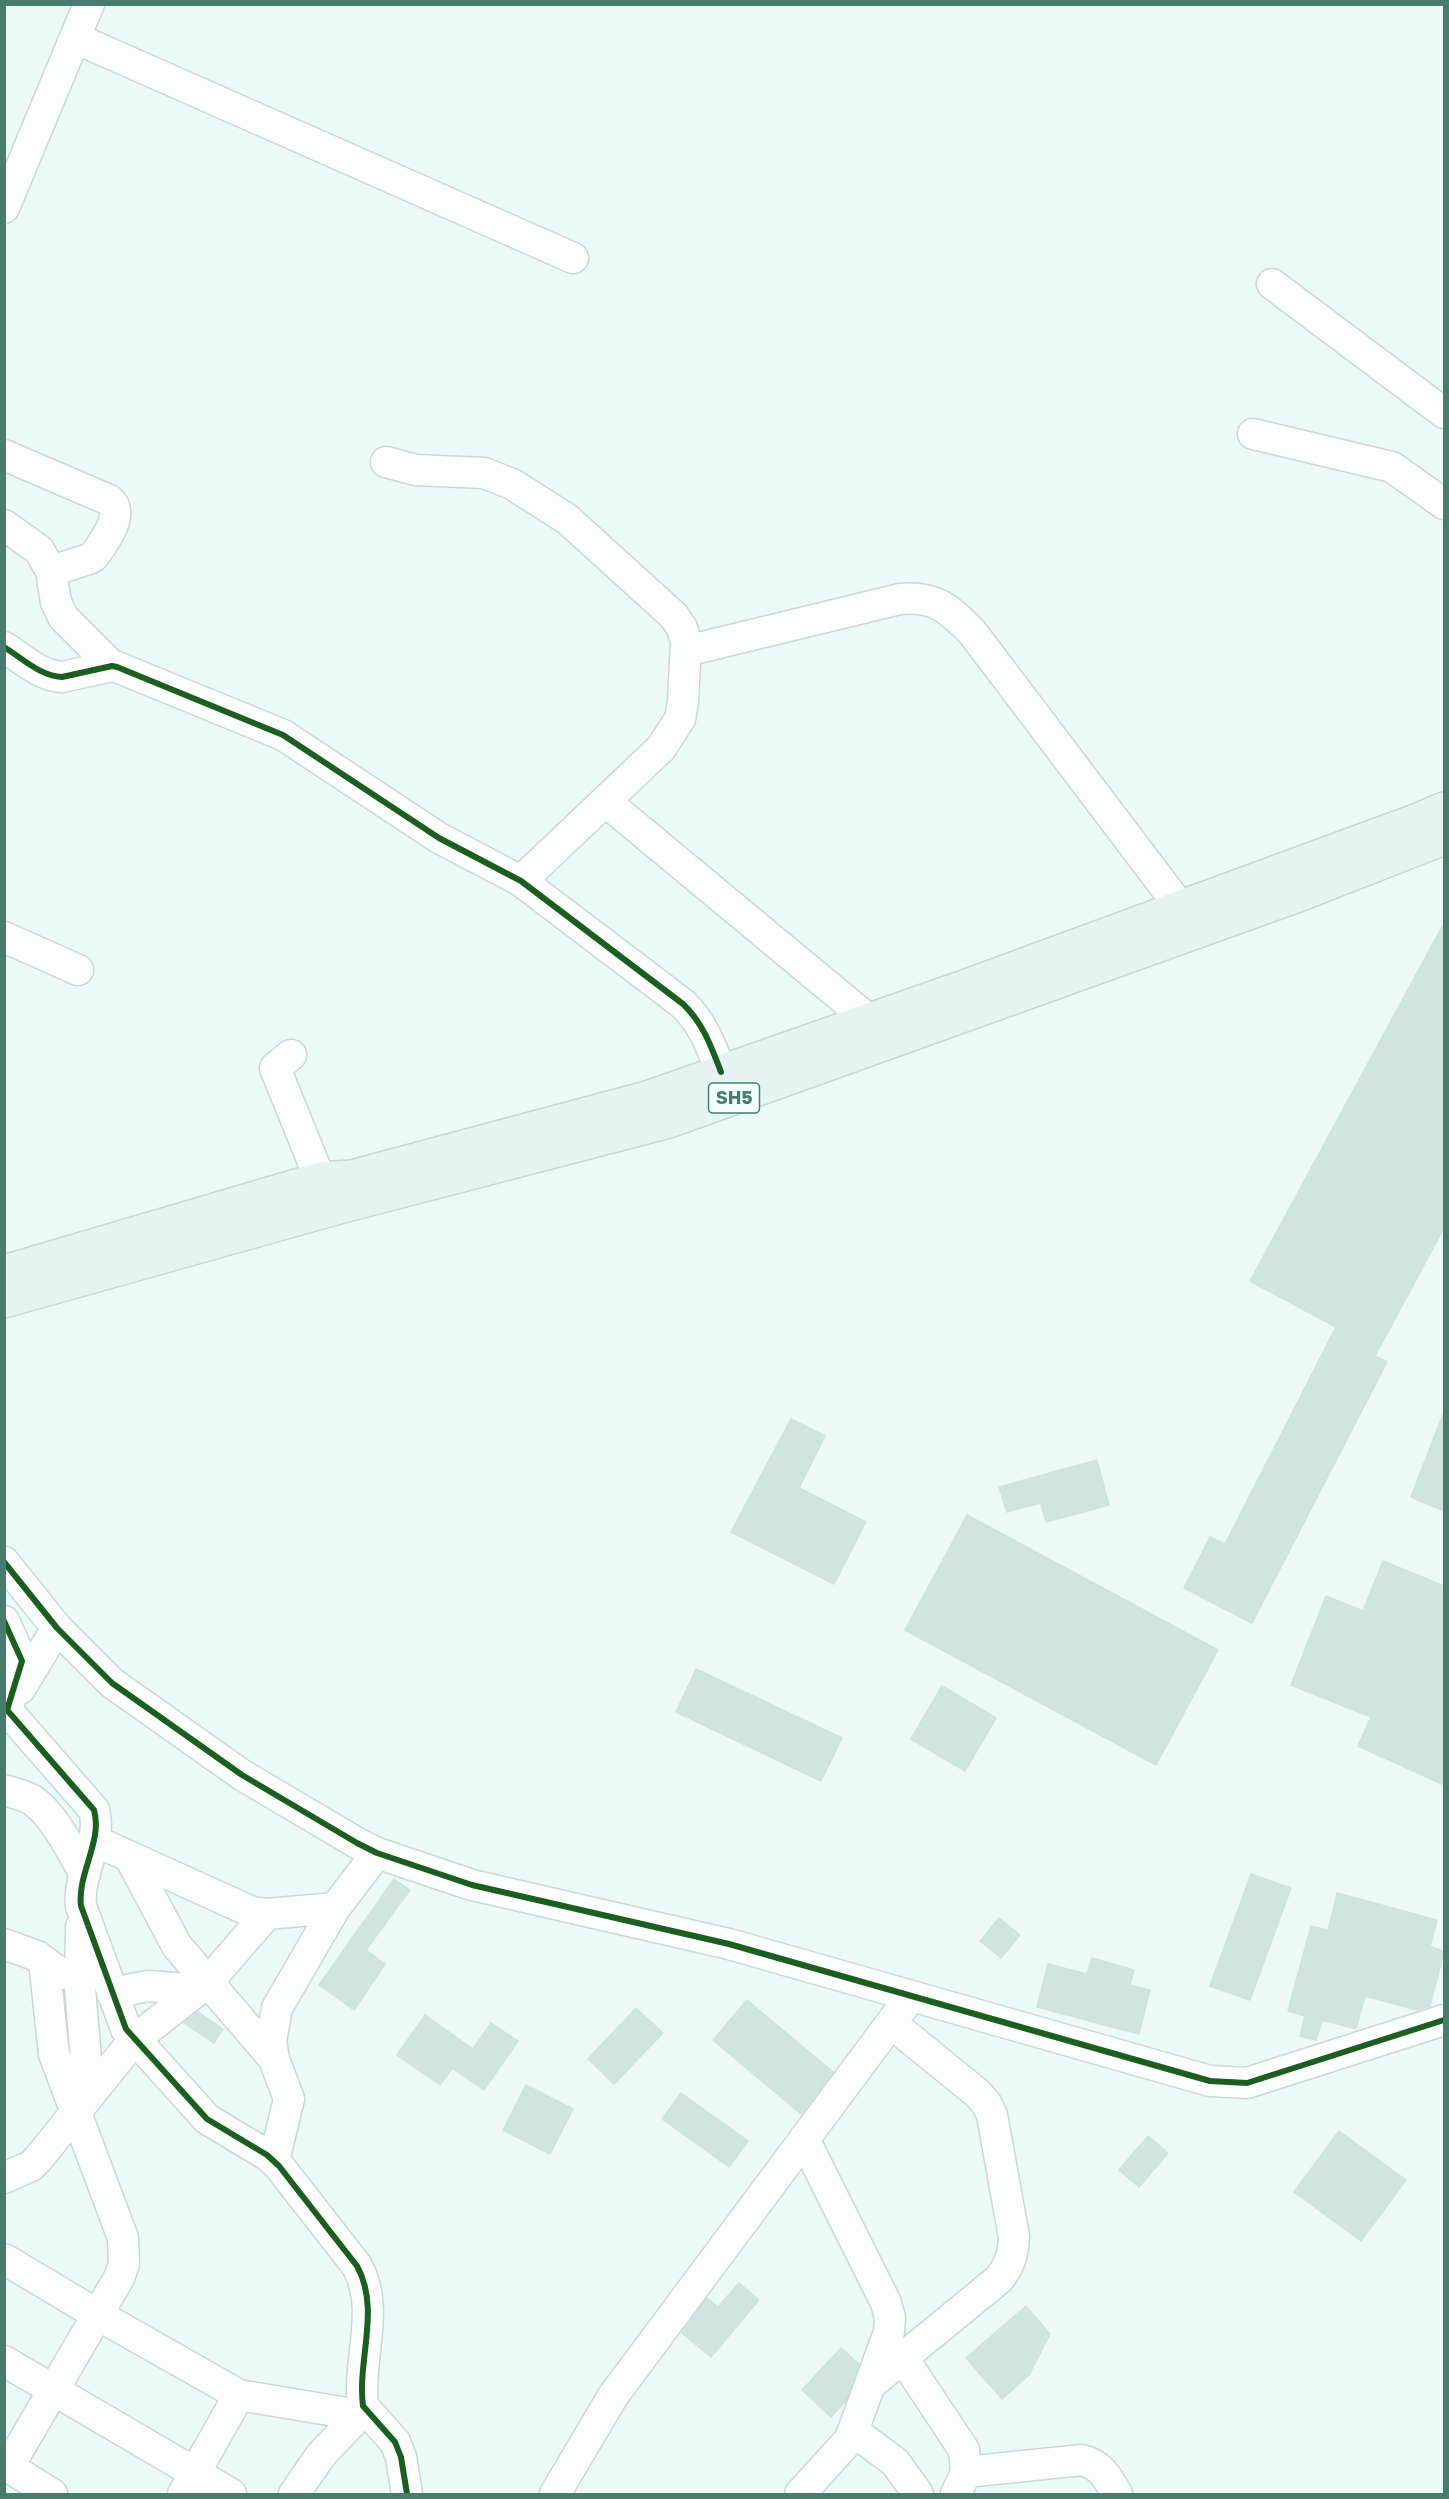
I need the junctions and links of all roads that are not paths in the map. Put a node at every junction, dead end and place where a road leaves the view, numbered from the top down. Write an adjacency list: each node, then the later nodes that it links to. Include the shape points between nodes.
1 (89, 4): 2 (street)
2 (75, 38): 3 (street); 4 (street)
3 (4, 208)
4 (573, 258)
5 (1272, 284): 6 (street)
6 (1444, 413)
7 (1253, 434): 10 (street, via 1392,467)
8 (4, 455): 12 (street, via 109,500 117,511 94,556)
9 (386, 462): 14 (street, via 416,470 484,473 512,484 567,519 662,604 682,628)
10 (1444, 504)
11 (7, 532): 12 (street, via 39,550)
12 (51, 571): 15 (street, via 63,617)
13 (4, 647): 15 (street, via 54,676)
14 (686, 651): 16 (street, via 683,702 676,727 661,747); 21 (street, via 900,599 936,601 972,632)
15 (111, 666): 20 (street, via 283,735 438,838)
16 (604, 801): 20 (street); 24 (street)
17 (1444, 809): 19 (main road, SH5)
18 (1444, 838): 19 (main road, SH5)
19 (1317, 872): 21 (main road, SH5); 29 (main road, SH5, via 669,1121 339,1207)
20 (521, 881): 26 (street, via 689,1009 703,1028)
21 (1181, 908): 24 (main road, SH5)
22 (4, 938): 23 (street)
23 (78, 970)
24 (870, 1020): 26 (main road, SH5)
25 (291, 1054): 27 (street, via 275,1068)
26 (721, 1072): 27 (main road, SH5, via 637,1101 352,1177)
27 (320, 1179): 28 (main road, SH5)
28 (4, 1272)
29 (4, 1301)
30 (4, 1562): 32 (street)
31 (4, 1621): 33 (street, via 22,1661)
32 (57, 1628): 33 (street); 36 (street, via 112,1683 242,1775)
33 (6, 1712): 35 (street, via 94,1810)
34 (4, 1790): 38 (street, via 39,1805)
35 (93, 1840): 37 (street); 38 (street)
36 (377, 1853): 40 (street); 46 (street, via 472,1884 729,1944)
37 (129, 1856): 41 (street, via 252,1912); 44 (street, via 169,1935)
38 (85, 1874): 39 (street)
39 (81, 1906): 45 (street); 47 (street)
40 (335, 1908): 41 (street); 50 (street, via 277,2008 271,2041)
41 (267, 1914): 44 (street)
42 (4, 1944): 43 (street)
43 (44, 1961): 45 (street); 51 (street, via 54,2054)
44 (203, 1986): 47 (street); 47 (street, via 148,1986); 50 (street)
45 (80, 1988): 47 (street); 51 (street)
46 (911, 1996): 48 (street, via 1229,2084 1266,2078); 49 (street)
47 (122, 2017): 51 (street); 53 (street, via 207,2119)
48 (1444, 2020)
49 (891, 2023): 52 (street); 57 (street, via 986,2103 992,2115 1014,2237 1009,2266 999,2279)
50 (274, 2059): 53 (street, via 289,2099)
51 (82, 2103): 54 (street, via 31,2166); 56 (street, via 125,2249 119,2278)
52 (804, 2139): 59 (street, via 886,2303 889,2332); 71 (street, via 613,2396)
53 (274, 2160): 62 (street, via 363,2276 369,2302 362,2399)
54 (4, 2178)
55 (4, 2259): 56 (street)
56 (98, 2315): 60 (street); 61 (street)
57 (903, 2358): 59 (street); 65 (street, via 964,2450)
58 (4, 2361): 60 (street)
59 (871, 2384): 63 (street)
60 (55, 2390): 64 (street); 66 (street)
61 (239, 2395): 62 (street); 66 (street)
62 (365, 2416): 69 (street, via 321,2455); 70 (street, via 395,2442)
63 (853, 2432): 72 (street, via 841,2451); 73 (street, via 895,2462)
64 (7, 2465): 67 (street)
65 (961, 2483): 74 (street, via 1082,2460 1106,2474)
66 (190, 2484): 68 (street)
67 (52, 2494)
68 (231, 2494)
69 (294, 2494)
70 (407, 2494)
71 (555, 2494)
72 (800, 2494)
73 (918, 2494)
74 (1117, 2494)

